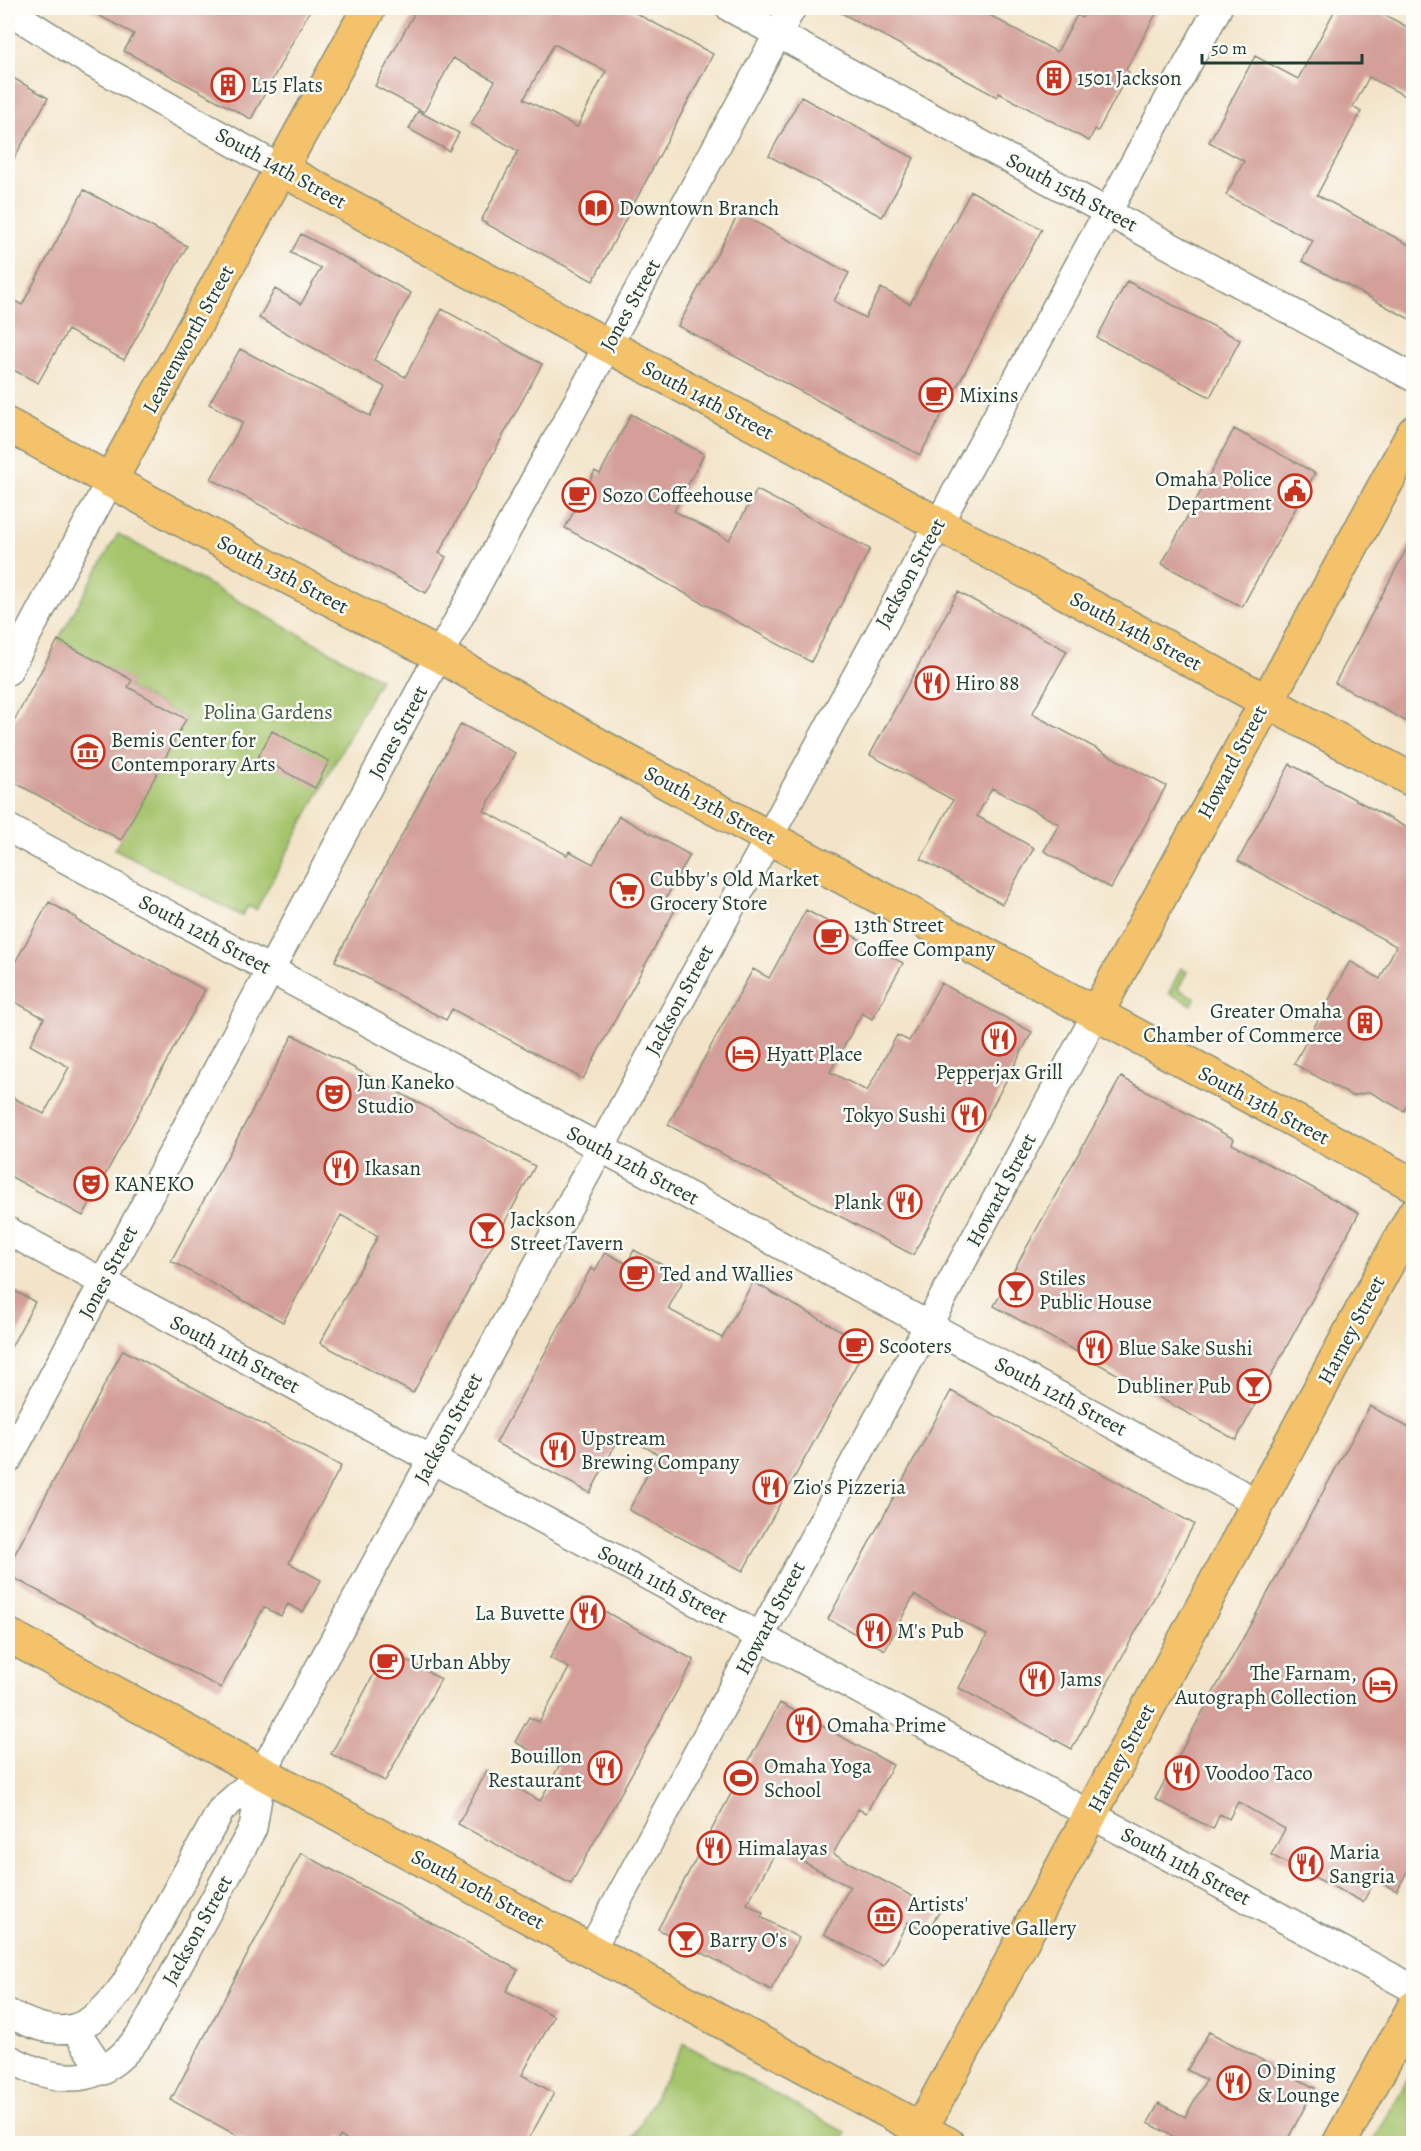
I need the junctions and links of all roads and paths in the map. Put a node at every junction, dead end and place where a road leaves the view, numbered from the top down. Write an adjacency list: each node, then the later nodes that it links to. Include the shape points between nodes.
1 (369, 8): 7 (main road, Leavenworth Street)
2 (730, 8): 6 (street, South 15th Street)
3 (792, 8): 6 (street, Jones Street)
4 (1218, 8): 8 (street, Jackson Street)
5 (8, 10): 7 (street, South 14th Street, via 93,64)
6 (778, 33): 8 (street, South 15th Street); 9 (street, Jones Street)
7 (281, 169): 9 (main road, South 14th Street); 13 (main road, Leavenworth Street)
8 (1107, 211): 10 (street, South 15th Street); 14 (street, Jackson Street)
9 (608, 346): 14 (main road, South 14th Street); 15 (street, Jones Street)
10 (1413, 378)
11 (8, 424): 13 (main road, South 13th Street)
12 (1413, 432): 17 (main road, Howard Street)
13 (110, 482): 15 (main road, South 13th Street); 16 (street, Leavenworth Street)
14 (938, 523): 17 (main road, South 14th Street); 20 (street, Jackson Street)
15 (439, 655): 20 (main road, South 13th Street); 21 (street, Jones Street)
16 (8, 671)
17 (1265, 700): 18 (main road, South 14th Street); 22 (main road, Howard Street)
18 (1413, 780)
19 (8, 828): 21 (street, South 12th Street)
20 (767, 836): 22 (main road, South 13th Street); 23 (street, Jackson Street)
21 (270, 969): 23 (street, South 12th Street); 27 (street, Jones Street)
22 (1096, 1014): 24 (main road, South 13th Street); 28 (street, Howard Street)
23 (600, 1147): 28 (street, South 12th Street); 29 (street, Jackson Street)
24 (1413, 1185)
25 (1413, 1214): 31 (main road, Harney Street)
26 (8, 1231): 27 (street, South 11th Street)
27 (103, 1282): 29 (street, South 11th Street); 30 (street, Jones Street)
28 (928, 1324): 31 (street, South 12th Street); 33 (street, Howard Street)
29 (431, 1459): 33 (street, South 11th Street); 34 (street, Jackson Street)
30 (8, 1460)
31 (1258, 1503): 35 (main road, Harney Street)
32 (8, 1635): 34 (main road, South 10th Street)
33 (760, 1637): 35 (street, South 11th Street); 36 (street, Howard Street)
34 (262, 1773): 36 (main road, South 10th Street); 40 (street, Jackson Street, via 221,1810 119,1993 101,2012); 42 (street, Jackson Street, via 253,1828 139,2036 123,2057)
35 (1090, 1815): 37 (street, South 11th Street); 43 (main road, Harney Street)
36 (591, 1950): 43 (main road, South 10th Street)
37 (1413, 1989)
38 (1413, 2007): 44 (main road)
39 (8, 2013): 40 (street, via 46,2030)
40 (75, 2029): 42 (street)
41 (8, 2058): 42 (street, via 38,2073 63,2079)
42 (103, 2072)
43 (927, 2139)
44 (1340, 2144)

